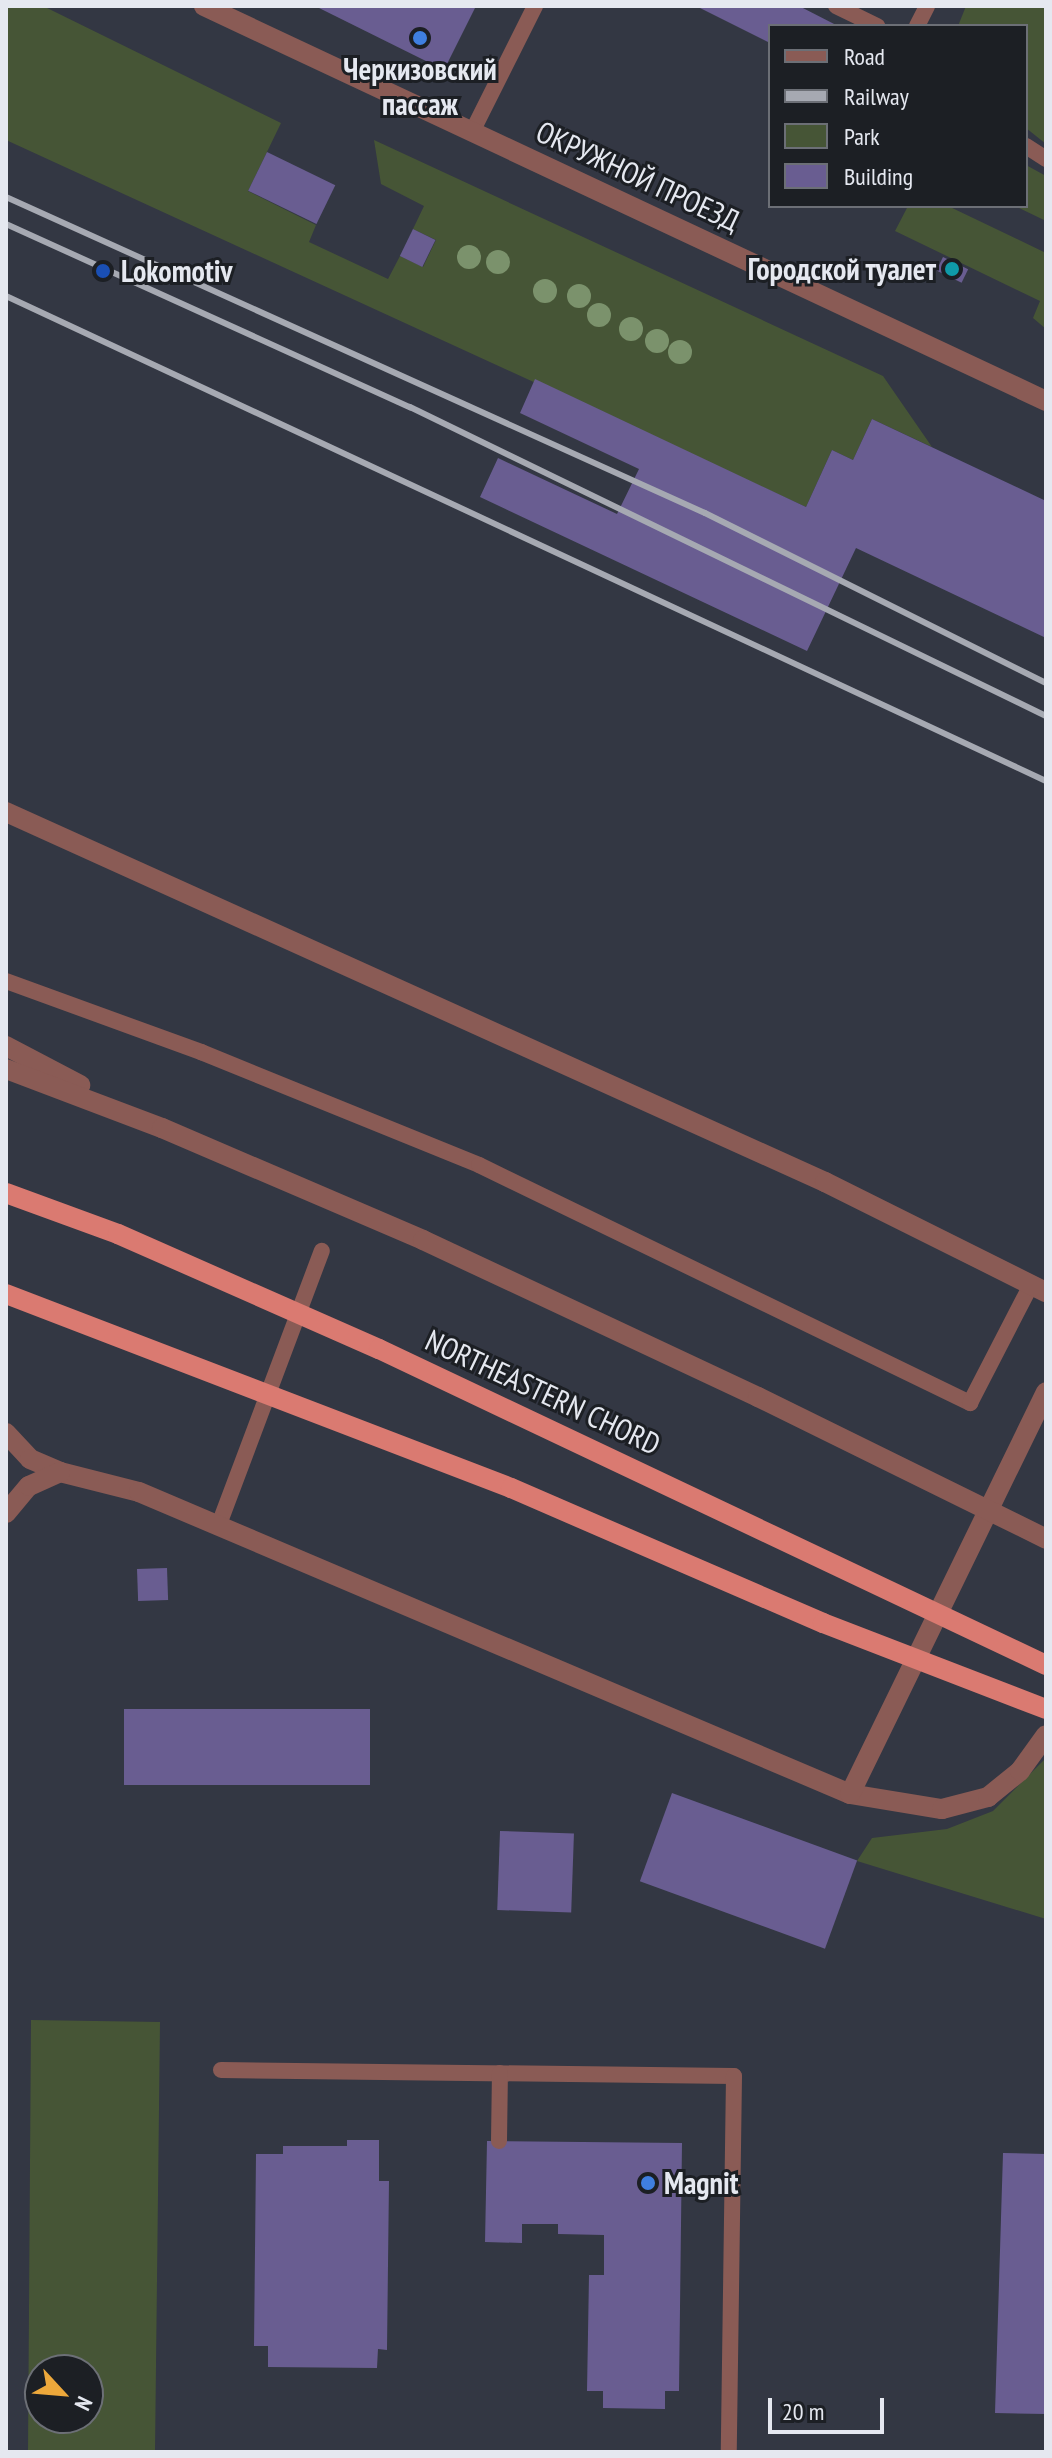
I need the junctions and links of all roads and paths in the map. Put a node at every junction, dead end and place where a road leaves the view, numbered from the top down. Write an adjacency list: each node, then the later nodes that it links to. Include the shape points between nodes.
1 (204, 6): 7 (street, ОКРУЖНОЙ ПРОЕЗД)
2 (535, 6): 7 (lane)
3 (836, 6): 5 (lane)
4 (927, 6): 6 (lane)
5 (873, 24)
6 (918, 24)
7 (472, 132): 10 (street, ОКРУЖНОЙ ПРОЕЗД)
8 (1028, 147): 9 (lane)
9 (1046, 159)
10 (1046, 401)
11 (6, 812): 18 (street, via 825,1182)
12 (6, 981): 18 (lane, via 201,1052 479,1165 970,1403)
13 (6, 1046): 15 (street)
14 (6, 1069): 15 (street)
15 (162, 1128): 25 (street, bridge, via 451,1253)
16 (6, 1193): 26 (main road, NORTHEASTERN CHORD, bridge, via 118,1234 379,1349)
17 (322, 1251): 24 (lane)
18 (1038, 1288)
19 (6, 1294): 27 (main road, bridge, via 496,1482 823,1623)
20 (1046, 1392): 29 (street)
21 (6, 1433): 22 (street, via 30,1459)
22 (60, 1472): 23 (street, via 29,1486); 24 (street, via 139,1492)
23 (6, 1513)
24 (218, 1527): 29 (street)
25 (1046, 1539)
26 (1046, 1665)
27 (1046, 1709)
28 (1046, 1735): 29 (street, via 1020,1771 988,1797 942,1809)
29 (850, 1794)
30 (221, 2070): 31 (lane)
31 (500, 2073): 32 (lane); 33 (lane, via 734,2076)
32 (499, 2141)
33 (729, 2452)

